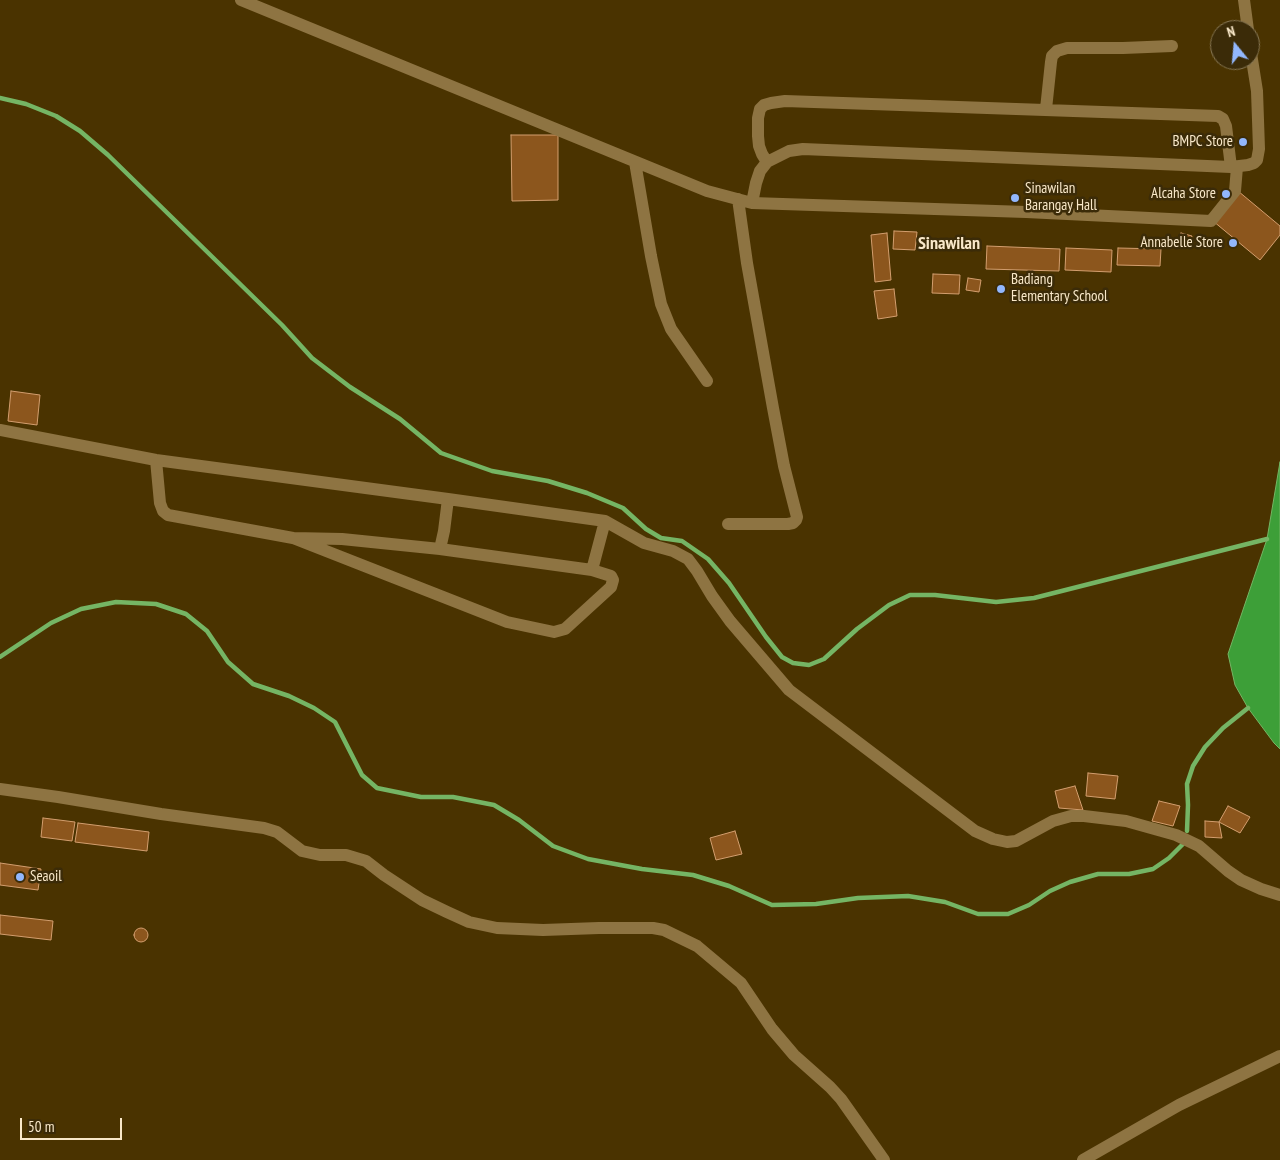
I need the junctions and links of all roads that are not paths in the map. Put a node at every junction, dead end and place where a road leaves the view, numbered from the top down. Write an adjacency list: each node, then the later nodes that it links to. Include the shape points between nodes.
1 (241, 0): 7 (street)
2 (1244, 0): 3 (street)
3 (1247, 20)
4 (1172, 46): 6 (street, via 1067,48 1057,51 1052,56)
5 (1253, 70): 9 (street, via 1257,160)
6 (1046, 109): 8 (street, via 771,103 760,109 758,118 759,146); 9 (street, via 1218,116 1226,126)
7 (635, 162): 10 (street, via 707,191); 12 (street, via 661,304 671,329)
8 (766, 162): 9 (street, via 803,149); 11 (street, via 760,171)
9 (1234, 167): 11 (street, via 1235,191 1211,221)
10 (738, 199): 11 (street); 17 (street, via 784,466 798,517 788,524)
11 (752, 203)
12 (707, 381)
13 (0, 430): 14 (street)
14 (156, 460): 15 (street); 18 (street, via 160,503 168,515)
15 (448, 498): 16 (street); 19 (street)
16 (604, 521): 20 (street); 22 (street, via 644,543 688,559 730,621 789,690 975,831 1007,842 1071,816 1126,821 1176,835 1198,846 1241,880)
17 (728, 524)
18 (293, 538): 19 (street, via 342,538); 20 (street, via 507,622 554,632 565,629 611,587 611,576)
19 (440, 549): 20 (street)
20 (592, 570)
21 (0, 789): 24 (street, via 264,828 277,832 302,851 346,855 366,861 422,900 469,922 497,928 664,930 697,946 741,983 794,1055 841,1099)
22 (1280, 895)
23 (1280, 1056): 25 (street, via 1179,1105)
24 (884, 1160)
25 (1083, 1160)

